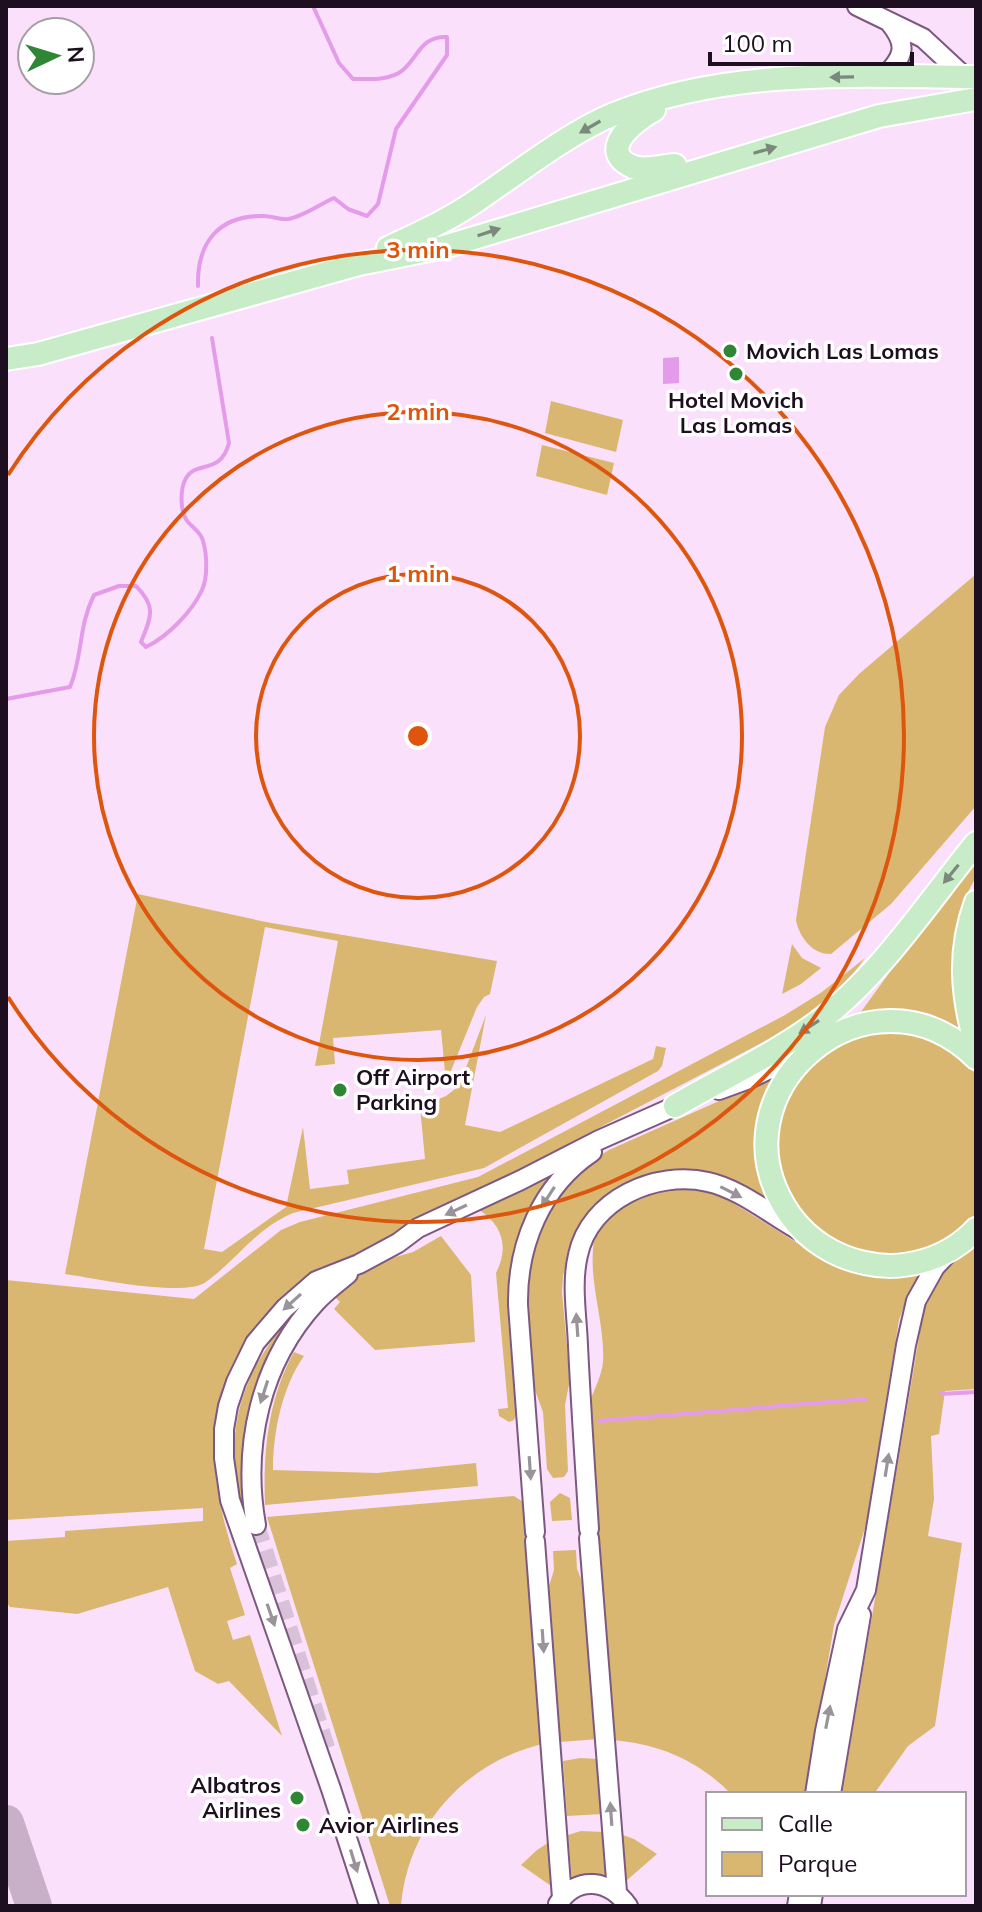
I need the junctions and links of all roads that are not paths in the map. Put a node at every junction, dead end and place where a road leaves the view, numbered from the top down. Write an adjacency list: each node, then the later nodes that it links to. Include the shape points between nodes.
1 (857, 6): 2 (street)
2 (889, 21): 3 (street, via 902,40 902,50); 4 (street, via 923,38)
3 (885, 76): 4 (main road); 5 (main road, one-way to 5, via 792,78)
4 (970, 77)
5 (695, 91): 7 (main road, via 635,120 621,136 622,159 646,168); 8 (main road, one-way to 8, via 614,114 464,209)
6 (976, 99): 7 (main road, one-way to 6, via 893,113)
7 (732, 159): 8 (main road, one-way to 7, via 444,247)
8 (359, 264): 9 (main road)
9 (6, 359)
10 (976, 843): 12 (main road, one-way to 12)
11 (976, 902): 14 (main road, via 963,976)
12 (886, 955): 13 (main road, via 861,1002); 16 (main road, one-way to 16, via 818,1022)
13 (824, 1040): 15 (main road, via 867,1023 903,1022 938,1031); 16 (street, via 749,1079); 19 (main road, via 800,1059 779,1092 767,1149 775,1188)
14 (976, 1045)
15 (976, 1058)
16 (675, 1106): 17 (street)
17 (628, 1128): 21 (street, one-way to 21, via 418,1228); 27 (street, one-way to 27, via 586,1156 556,1185 535,1219 522,1255 518,1305)
18 (975, 1231): 20 (main road)
19 (809, 1236): 20 (main road, via 838,1255 870,1265 921,1262); 26 (street, one-way to 19, via 589,1533 575,1296 578,1253 593,1223 614,1200 633,1189 688,1180 726,1189)
20 (953, 1248): 23 (street, one-way to 20, via 907,1336 916,1301)
21 (359, 1264): 22 (street, one-way to 22, via 297,1325 264,1388 250,1470); 28 (street, one-way to 28, via 316,1281 255,1343 236,1382 224,1429 224,1458 230,1500)
22 (256, 1525)
23 (866, 1590): 24 (street, one-way to 23, via 847,1629); 25 (street)
24 (815, 1792)
25 (831, 1792)
26 (622, 1899): 27 (street, via 601,1884 584,1884)
27 (559, 1902)
28 (369, 1906)

